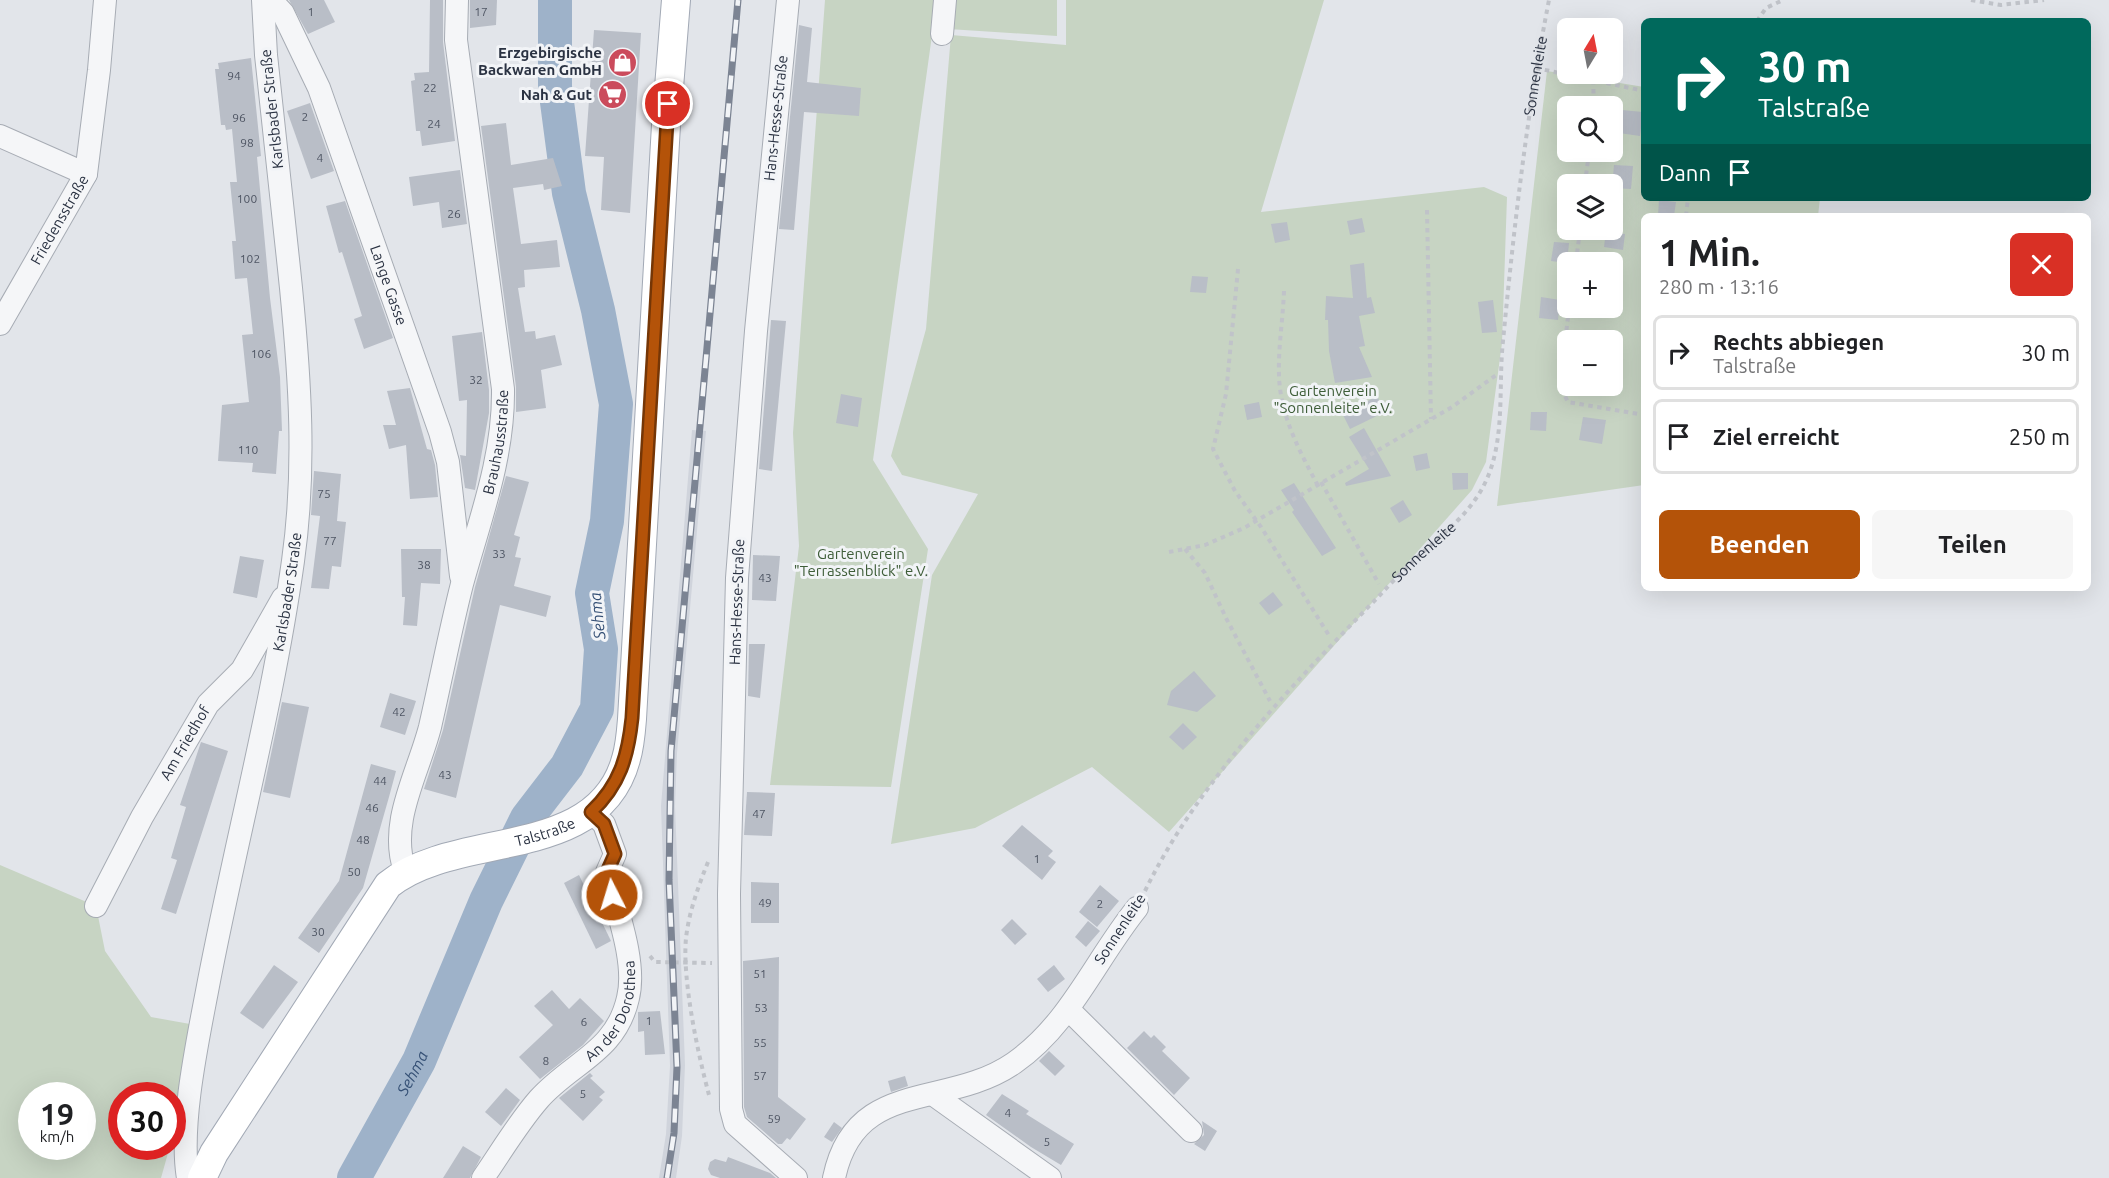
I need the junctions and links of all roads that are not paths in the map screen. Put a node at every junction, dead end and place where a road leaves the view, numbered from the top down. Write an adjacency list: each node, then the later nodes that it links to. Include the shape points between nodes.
1 (105, 0): 10 (street, Friedensstraße)
2 (262, 0): 13 (street, Karlsbader Straße, via 301,396 302,463)
3 (271, 0): 12 (street, Lange Gasse, via 292,29 319,88 440,432 448,462)
4 (457, 0): 12 (street, Brauhausstraße, via 458,62 503,421 497,463)
5 (676, 0): 14 (main road, Talstraße, via 632,718 626,760 618,779)
6 (788, 0): 24 (street, Hans-Hesse-Straße, via 737,578 730,832 731,1109 735,1124)
7 (945, 0): 8 (street)
8 (942, 33)
9 (0, 136): 10 (street)
10 (86, 174): 11 (street, Friedensstraße)
11 (0, 324)
12 (462, 586): 15 (street, Brauhausstraße, via 429,729 398,832)
13 (288, 589): 16 (street, Am Friedhof, via 242,670 208,704); 21 (street, Karlsbader Straße, via 274,677 230,868 199,1031 187,1133)
14 (591, 812): 15 (main road, Talstraße, via 544,835 439,858); 23 (street, An der Dorothea, via 604,824 615,854 607,872 629,961 629,997 608,1042 540,1098)
15 (405, 872): 22 (main road, Talstraße, via 374,903)
16 (96, 906)
17 (1137, 908): 18 (street, Sonnenleite)
18 (1069, 1010): 19 (street, Sonnenleite, via 1042,1042 1012,1065 987,1078); 20 (street)
19 (934, 1095): 25 (street, Sonnenleite, via 887,1106 871,1114 848,1141); 26 (street)
20 (1191, 1131)
21 (188, 1178)
22 (202, 1178)
23 (483, 1178)
24 (796, 1178)
25 (834, 1178)
26 (1050, 1178)

